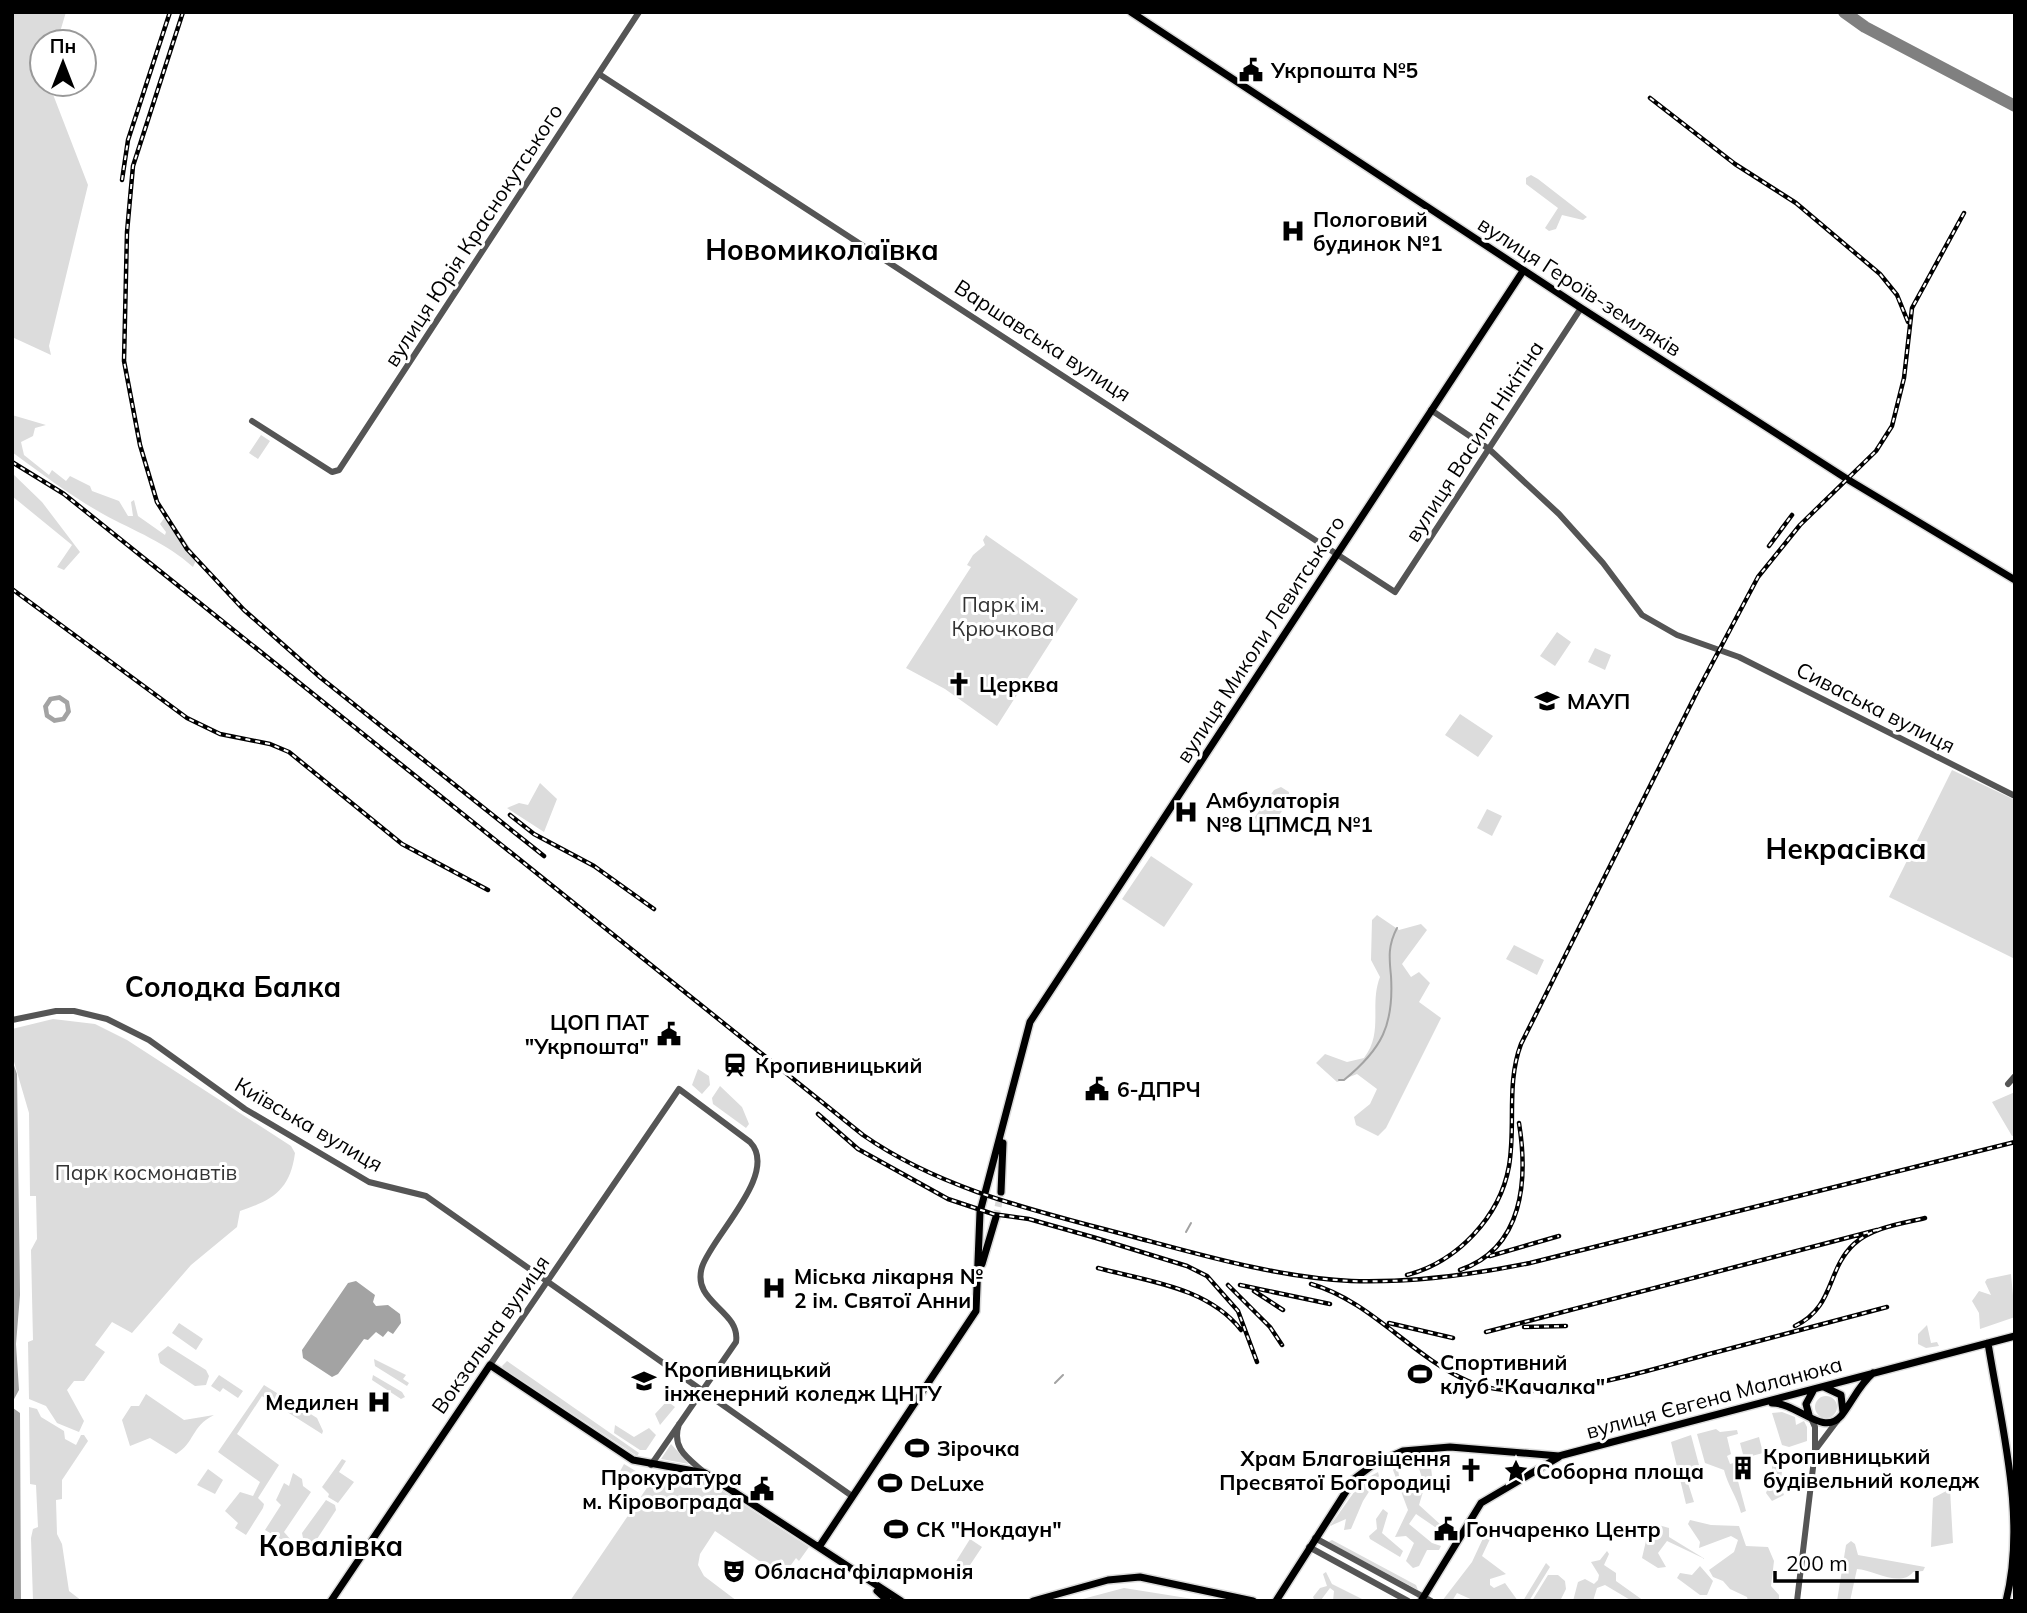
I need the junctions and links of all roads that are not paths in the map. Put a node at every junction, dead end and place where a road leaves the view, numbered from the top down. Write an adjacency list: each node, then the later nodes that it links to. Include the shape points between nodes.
1 (639, 12): 3 (street, вулиця Юрія Краснокутського)
2 (1131, 12): 4 (main road, вулиця Героїв-земляків)
3 (599, 74): 7 (street, вулиця Юрія Краснокутського, via 339,470 332,472); 9 (street, Варшавська вулиця)
4 (1523, 271): 5 (main road, вулиця Героїв-земляків); 6 (main road, вулиця Миколи Левитського)
5 (1581, 308): 8 (street, вулиця Василя Нікітіна); 10 (main road, вулиця Героїв-земляків)
6 (1431, 410): 8 (street, Сиваська вулиця); 9 (main road, вулиця Миколи Левитського)
7 (252, 421)
8 (1489, 449): 11 (street, вулиця Василя Нікітіна); 12 (street, Сиваська вулиця, via 1559,514 1642,615)
9 (1336, 554): 11 (street, Варшавська вулиця); 16 (main road, вулиця Миколи Левитського, via 1028,1027)
10 (2015, 580)
11 (1395, 592)
12 (2015, 796)
13 (12, 1020): 20 (street, Київська вулиця, via 74,1011 120,1024 244,1109 369,1182 426,1196)
14 (2015, 1076): 15 (street)
15 (2008, 1084)
16 (1003, 1132): 17 (main road); 19 (main road, via 980,1212)
17 (1000, 1192)
18 (996, 1217): 19 (main road)
19 (978, 1275): 35 (main road, via 974,1316)
20 (548, 1280): 23 (street, Вокзальна вулиця); 26 (street, Київська вулиця); 26 (street, Вокзальна вулиця, via 679,1089 750,1142 758,1162 755,1180 714,1243 700,1274 704,1294 732,1323 736,1339)
21 (2015, 1336): 22 (main road, вулиця Євгена Маланюка)
22 (1988, 1343): 24 (main road, вулиця Євгена Маланюка); 50 (main road, via 2013,1510 2014,1568)
23 (490, 1365): 33 (main road, via 633,1460); 41 (main road, Вокзальна вулиця)
24 (1877, 1370): 25 (main road, вулиця Євгена Маланюка); 28 (main road)
25 (1820, 1387): 27 (main road, вулиця Євгена Маланюка); 28 (main road, via 1841,1395); 30 (main road, via 1807,1400)
26 (702, 1389): 29 (street); 35 (street, Київська вулиця)
27 (1766, 1403): 30 (main road, via 1789,1405); 32 (main road, вулиця Євгена Маланюка)
28 (1840, 1417): 30 (main road, via 1824,1424); 31 (street)
29 (682, 1418): 33 (street); 34 (street, via 676,1435 679,1451)
30 (1811, 1418): 31 (street)
31 (1815, 1451): 49 (street)
32 (1559, 1456): 36 (main road, via 1450,1447 1403,1451 1354,1479); 40 (main road, via 1483,1501)
33 (651, 1465): 34 (main road)
34 (705, 1473): 37 (main road)
35 (852, 1496): 37 (main road)
36 (1315, 1538): 38 (main road); 40 (street)
37 (818, 1547): 39 (main road)
38 (1309, 1547): 46 (main road); 47 (street)
39 (866, 1580): 42 (main road); 43 (main road)
40 (1422, 1599): 48 (street)
41 (331, 1601)
42 (888, 1601)
43 (901, 1601)
44 (1033, 1601): 45 (main road, via 1108,1580 1140,1577)
45 (1253, 1601)
46 (1276, 1601)
47 (1408, 1601)
48 (1432, 1601)
49 (1797, 1601)
50 (2006, 1601)

